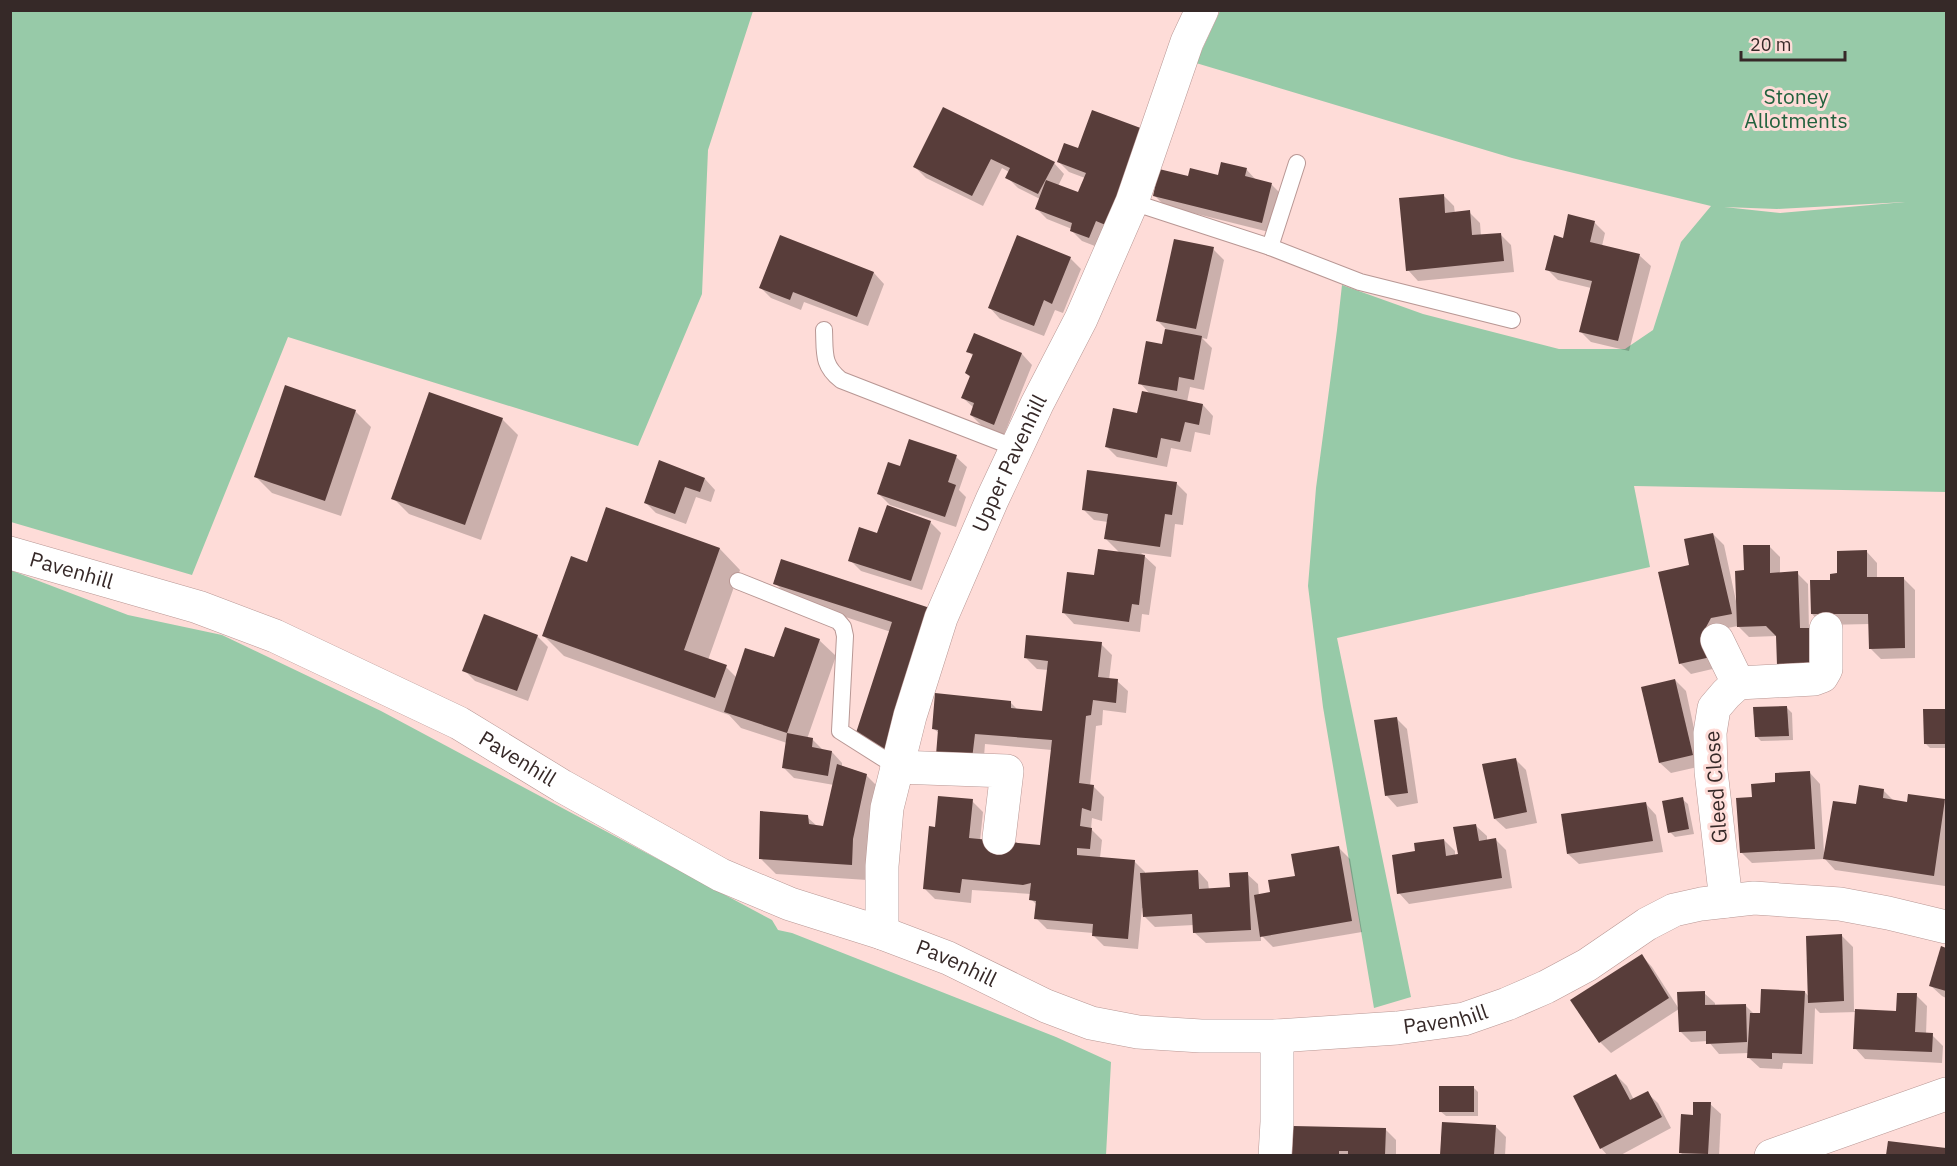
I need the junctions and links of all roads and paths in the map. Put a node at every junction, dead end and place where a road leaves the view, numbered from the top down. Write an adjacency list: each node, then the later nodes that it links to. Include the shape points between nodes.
1 (1202, 10): 3 (street, Upper Pavenhill, via 1187,42)
2 (1297, 163): 4 (lane)
3 (1132, 202): 4 (lane); 7 (street, Upper Pavenhill, via 1081,319)
4 (1270, 247): 5 (lane, via 1365,284)
5 (1512, 320)
6 (824, 330): 7 (lane, via 826,363 841,380)
7 (1016, 448): 13 (street, Upper Pavenhill, via 941,618)
8 (10, 553): 17 (street, Pavenhill, via 198,607 275,636 459,723 721,875 790,904)
9 (738, 581): 13 (lane, via 838,621 845,636 840,731)
10 (1826, 629): 12 (street, via 1826,669 1822,676)
11 (1717, 640): 12 (street)
12 (1738, 683): 15 (street, Gleed Close, via 1714,708 1710,733)
13 (897, 767): 14 (street, via 1007,771); 17 (street, Upper Pavenhill, via 887,808)
14 (999, 838)
15 (1726, 901): 16 (street, Pavenhill, via 1754,898 1840,903); 18 (street, Pavenhill, via 1674,910 1587,965 1508,1004 1474,1016 1397,1028)
16 (1947, 927)
17 (882, 933): 18 (street, Pavenhill, via 948,958 1046,1006 1091,1023 1138,1032)
18 (1277, 1036): 21 (street)
19 (1947, 1094): 20 (street)
20 (1785, 1153)
21 (1275, 1155)

